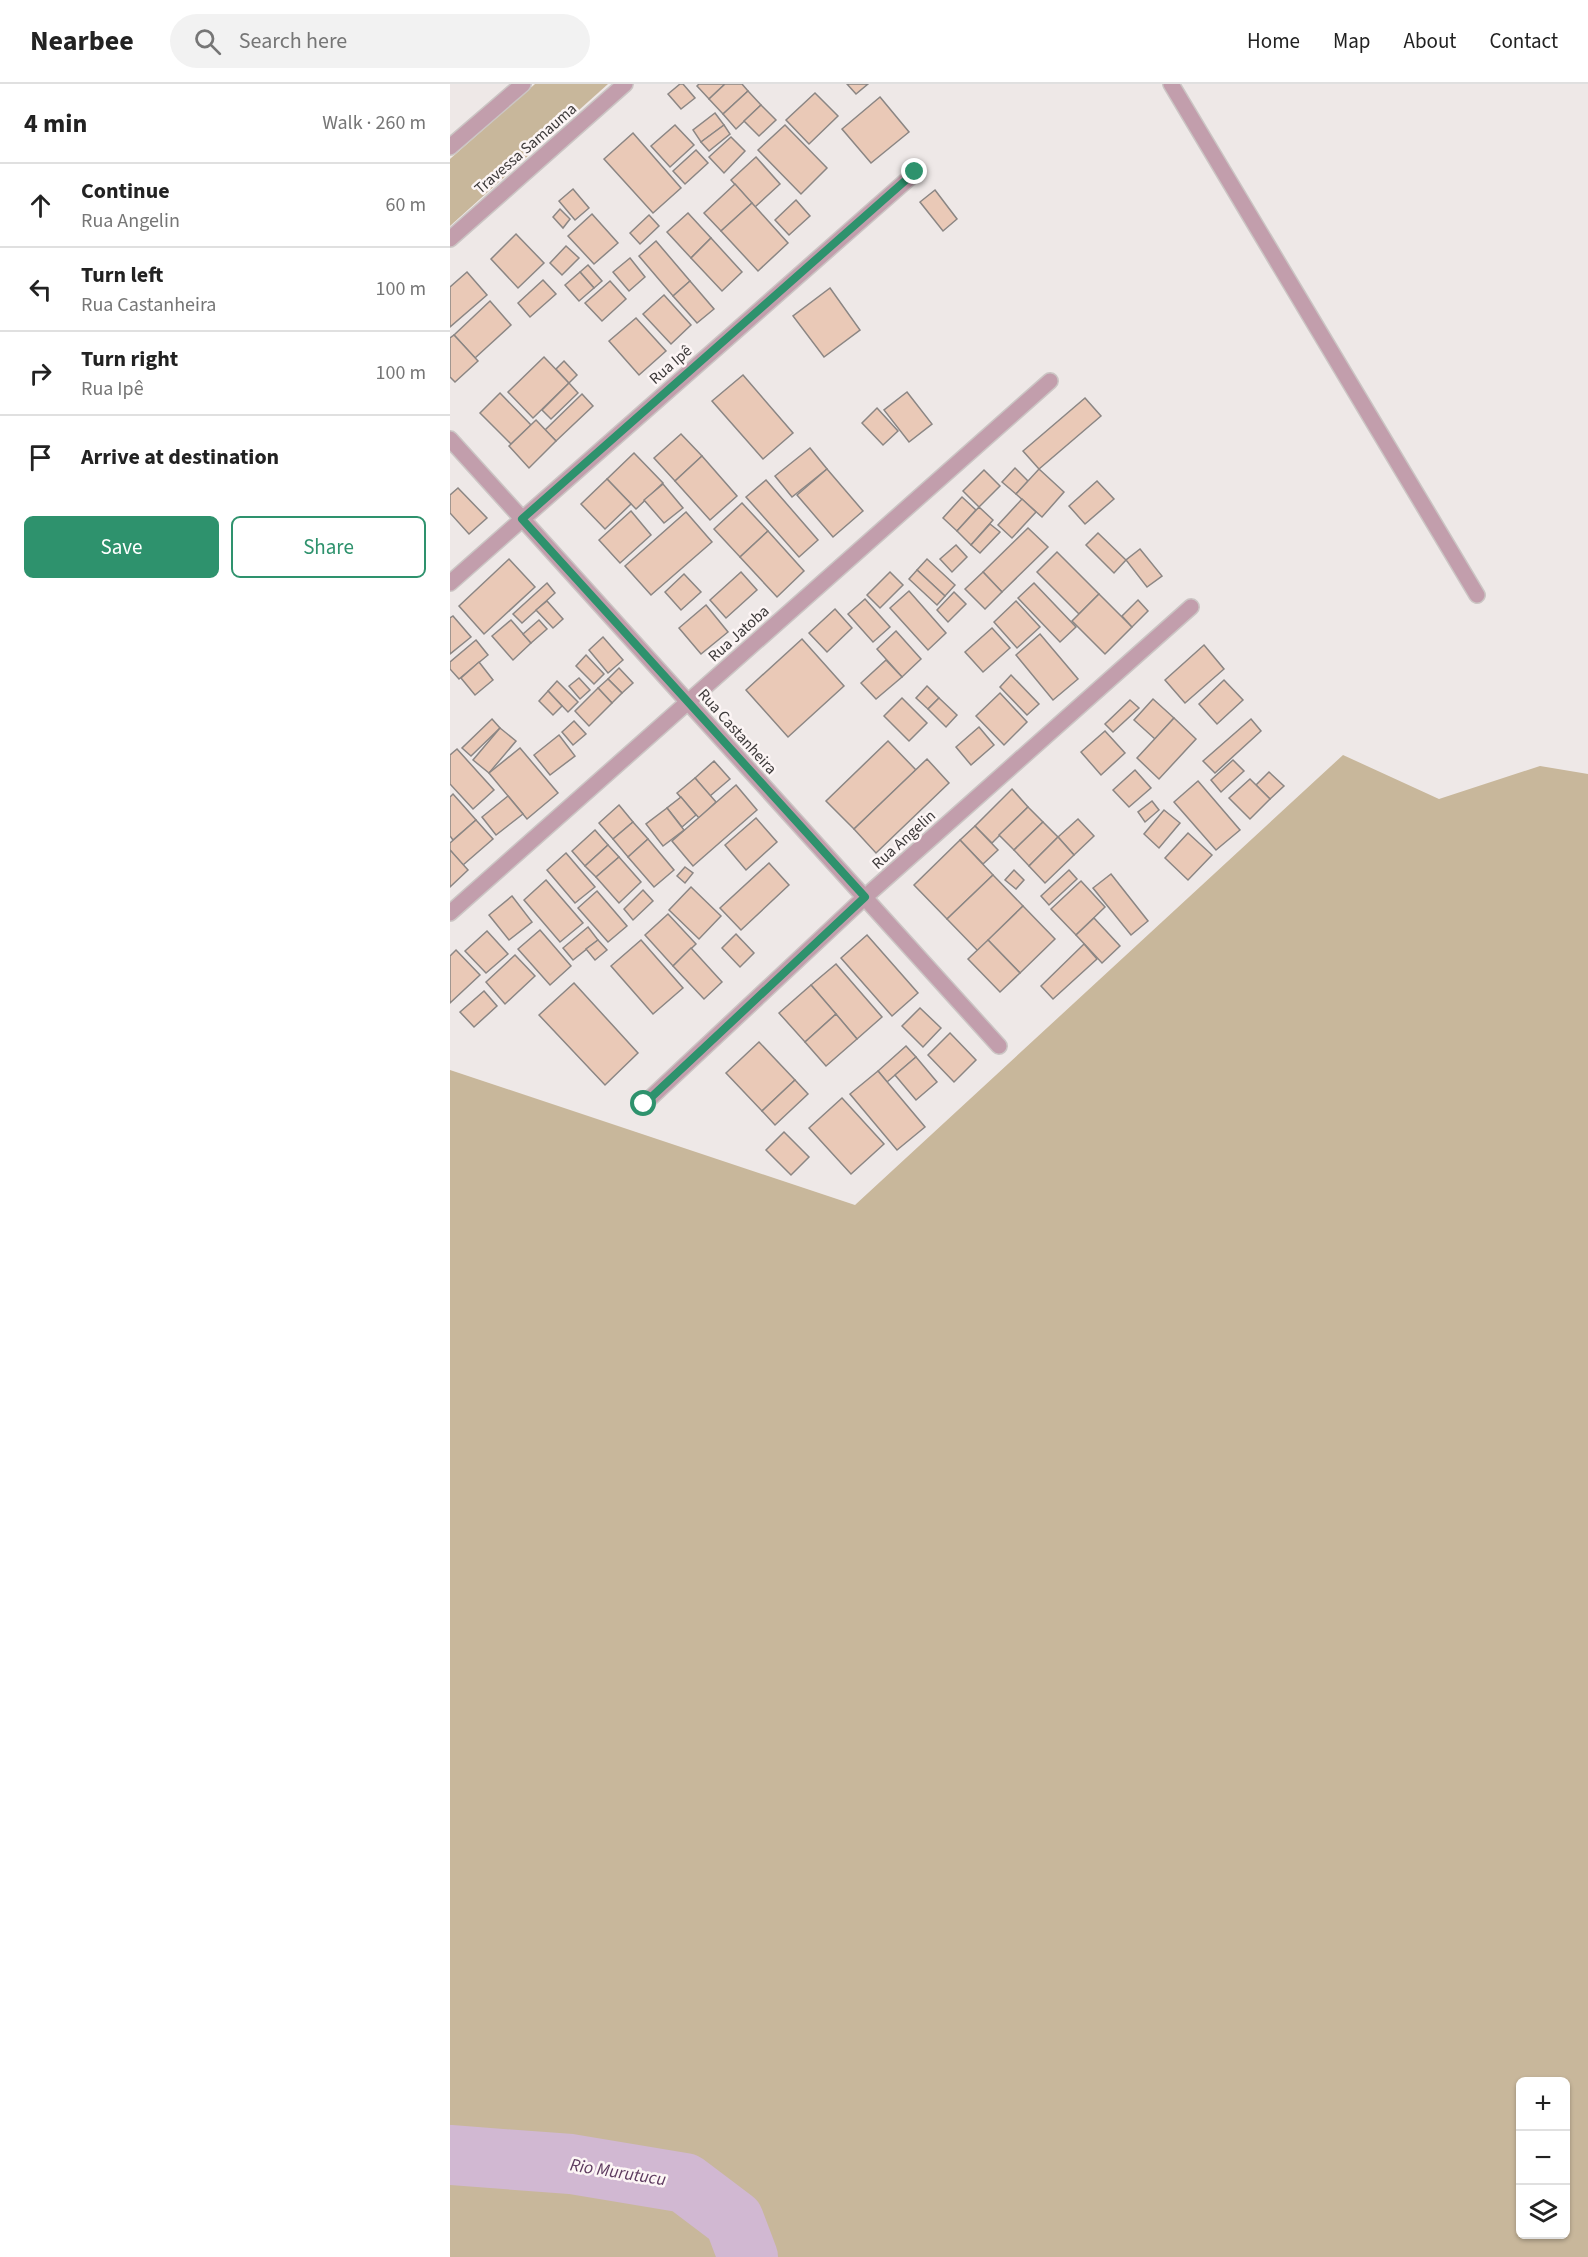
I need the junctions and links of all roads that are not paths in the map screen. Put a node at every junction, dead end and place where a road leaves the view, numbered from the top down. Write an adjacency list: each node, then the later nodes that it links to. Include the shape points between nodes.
1 (523, 84): 4 (street)
2 (625, 84): 6 (street, Travessa Samauma)
3 (1171, 84): 11 (street)
4 (450, 147)
5 (915, 172): 9 (street, Rua Ipê)
6 (450, 238)
7 (1050, 381): 13 (street, Rua Jatoba)
8 (450, 439): 9 (street, Rua Castanheira)
9 (522, 519): 10 (street, Rua Ipê); 13 (street, Rua Castanheira)
10 (450, 583)
11 (1477, 595)
12 (1191, 607): 14 (street, Rua Angelin)
13 (688, 702): 14 (street, Rua Castanheira); 15 (street, Rua Jatoba)
14 (865, 897): 16 (street, Rua Castanheira); 17 (street, Rua Angelin)
15 (450, 913)
16 (999, 1046)
17 (644, 1104)

